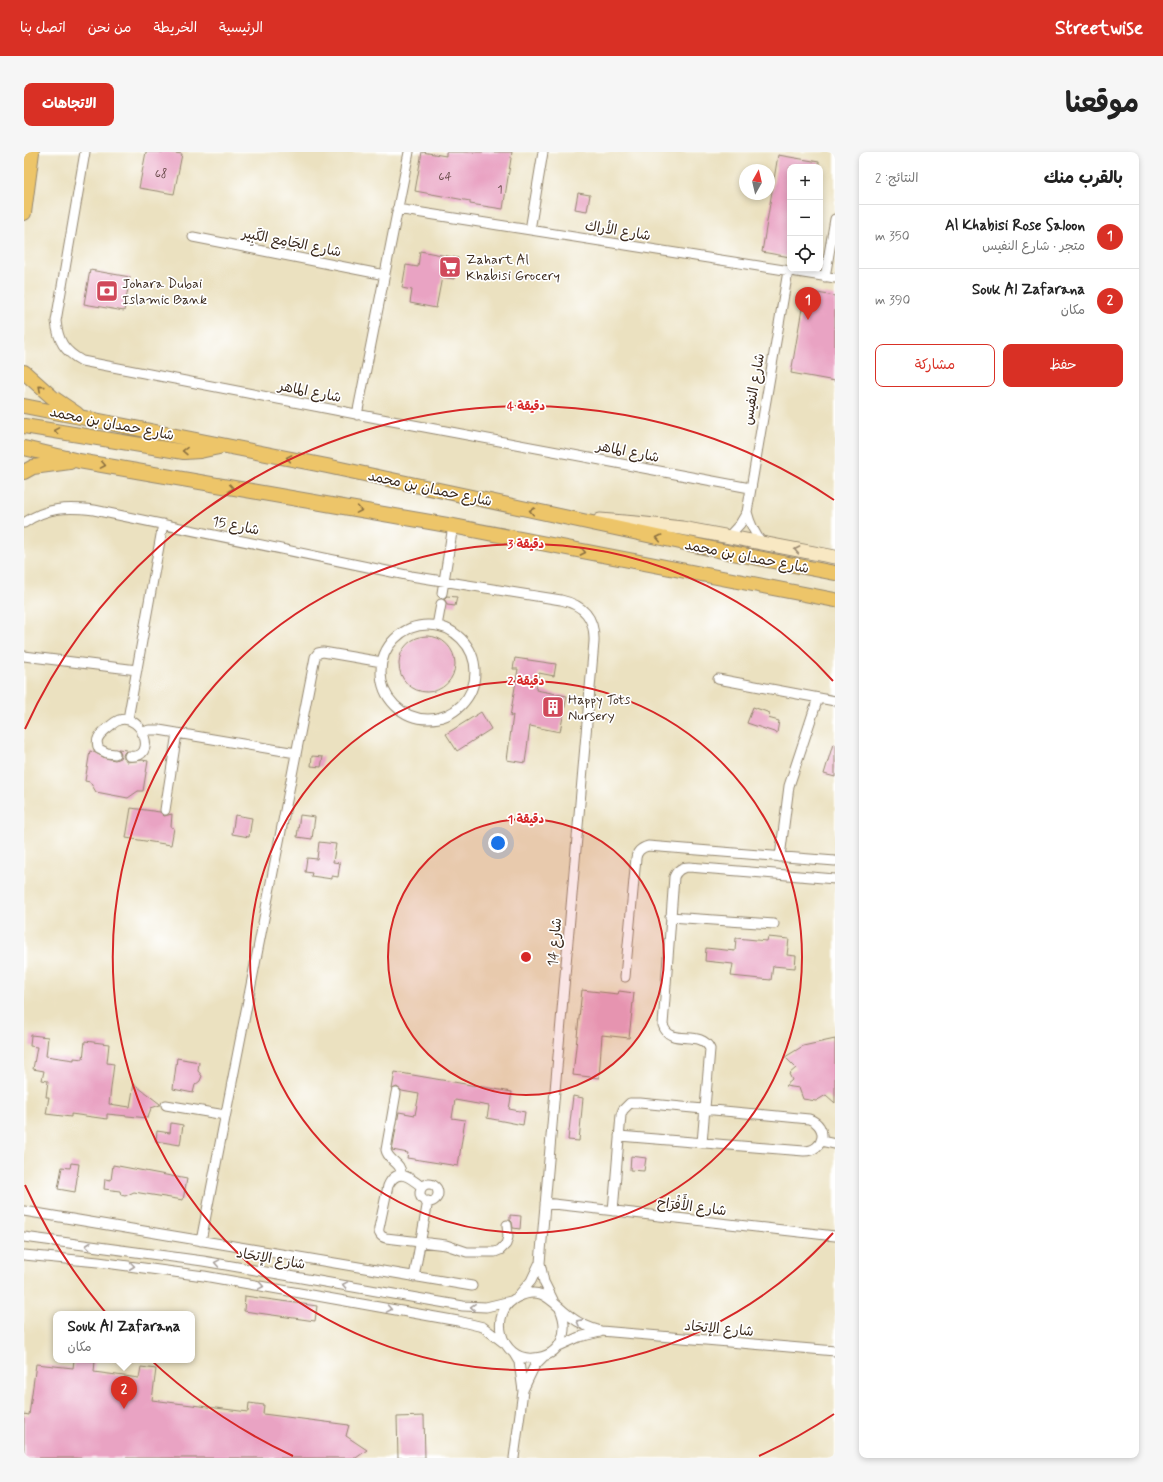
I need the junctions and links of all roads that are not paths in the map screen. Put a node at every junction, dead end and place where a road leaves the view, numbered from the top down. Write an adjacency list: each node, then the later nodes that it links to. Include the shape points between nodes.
1 (32, 152): 6 (main road)
2 (85, 152): 18 (street, شارع الماهر, via 56,316 60,340 73,356 82,361)
3 (408, 152): 5 (street)
4 (543, 152): 8 (street)
5 (397, 209): 8 (street, شارع الأراك); 13 (street)
6 (24, 213)
7 (835, 219): 14 (street)
8 (530, 230): 10 (street, شارع الأراك)
9 (193, 237): 13 (street, شارع الجَامِع الكَبِير)
10 (787, 271)
11 (788, 272): 25 (street, شارع النفيس)
12 (794, 272): 14 (street, شارع الأراك)
13 (384, 275): 18 (street)
14 (825, 277): 15 (street, شارع الأراك)
15 (835, 278)
16 (24, 372): 19 (main road, one-way to 16, via 52,397)
17 (24, 406): 19 (main road, شارع حمدان بن محمد)
18 (357, 415): 25 (street, شارع الماهر)
19 (82, 417): 21 (main road, شارع حمدان بن محمد)
20 (24, 426): 21 (main road, one-way to 20, via 184,452)
21 (223, 445): 27 (main road, شارع حمدان بن محمد, one-way to 21)
22 (24, 448): 23 (main road, شارع حمدان بن محمد)
23 (79, 461): 24 (main road, via 33,467); 30 (main road, شارع حمدان بن محمد, one-way to 30)
24 (24, 472)
25 (750, 488): 26 (street, شارع النفيس)
26 (747, 512): 31 (street, شارع النفيس); 32 (street, شارع النفيس, via 749,522)
27 (572, 519): 31 (street, via 682,528); 34 (main road, شارع حمدان بن محمد, one-way to 27)
28 (24, 523): 29 (street, شارع 15, via 41,513 66,508 94,510)
29 (163, 524): 35 (street, شارع 15); 43 (street)
30 (453, 526): 35 (street); 37 (main road, شارع حمدان بن محمد, one-way to 37)
31 (728, 537): 32 (street)
32 (762, 544): 33 (street, one-way to 32)
33 (835, 557)
34 (835, 573)
35 (444, 582): 36 (street); 39 (street, شارع 15, via 571,602 580,607)
36 (442, 593)
37 (835, 600)
38 (440, 604): 40 (street)
39 (592, 623): 71 (street, شارع 14, via 593,650)
40 (437, 626): 42 (street, via 418,626 402,633 389,646); 42 (street, via 454,632 461,638 474,662 475,681 472,690 455,711 442,717 428,719 410,716 402,711 385,690 382,681)
41 (24, 656): 43 (street)
42 (382, 662): 50 (street, via 323,652 316,655)
43 (137, 670): 47 (street)
44 (718, 679): 45 (street)
45 (818, 698): 46 (street); 54 (street, via 789,786)
46 (835, 701)
47 (128, 719): 48 (street, via 136,724); 51 (street, via 117,721 98,738 97,742 102,751)
48 (142, 733): 49 (street, via 154,730); 52 (street, via 146,740 145,750 138,755)
49 (177, 733): 50 (street); 53 (street)
50 (296, 753): 63 (street)
51 (115, 754)
52 (129, 756)
53 (165, 810)
54 (780, 857): 55 (street); 59 (street, via 648,846 641,848 636,858)
55 (835, 861)
56 (835, 878): 57 (street, via 686,867 678,870 674,877)
57 (670, 917): 58 (street); 62 (street, via 663,1025 671,1036 699,1039 708,1046 710,1053)
58 (774, 924)
59 (625, 977)
60 (396, 1093): 68 (street, via 386,1150 389,1158 398,1163)
61 (166, 1105): 63 (street)
62 (704, 1108): 64 (street, via 640,1102 630,1104 621,1115); 65 (street, via 809,1119 820,1128); 66 (street)
63 (225, 1115): 77 (street)
64 (619, 1136): 66 (street); 73 (street)
65 (821, 1141): 66 (street, via 813,1150 804,1151); 67 (street)
66 (702, 1143)
67 (835, 1144)
68 (400, 1175): 69 (street, via 410,1177); 78 (street, via 388,1186 379,1232 386,1238)
69 (422, 1187): 70 (street, via 421,1194); 70 (street, via 430,1184 437,1187 438,1195 432,1201)
70 (428, 1201): 78 (street)
71 (545, 1203): 73 (street, شارع الأَفْرَاح); 80 (street, شارع 14)
72 (24, 1211): 77 (street)
73 (613, 1211): 75 (street, شارع الأَفْرَاح)
74 (507, 1225): 78 (street, via 506,1244 495,1252 467,1252 446,1245)
75 (835, 1236)
76 (24, 1237): 83 (street, شارع الإتحَاد, one-way to 76, via 486,1307 463,1306 203,1261)
77 (201, 1241): 81 (street)
78 (420, 1242): 81 (street)
79 (24, 1255): 87 (street, شارع الإتحَاد, one-way to 87, via 204,1276 458,1321 484,1328)
80 (540, 1263): 83 (street, شارع 14, via 531,1281); 84 (street, شارع 14, via 544,1282)
81 (414, 1277): 82 (street)
82 (472, 1286)
83 (514, 1299): 84 (street, via 526,1294 536,1294); 87 (street, via 503,1312 500,1325)
84 (553, 1300): 85 (street)
85 (560, 1309): 86 (street, شارع الإتحَاد, one-way to 85, via 579,1323); 88 (street, via 565,1327)
86 (601, 1332): 88 (street, شارع الإتحَاد, via 579,1337); 89 (street, شارع الإتحَاد)
87 (504, 1343): 90 (street)
88 (559, 1346): 91 (street)
89 (835, 1351)
90 (512, 1352): 91 (street, via 532,1359); 92 (street, via 519,1362)
91 (543, 1357): 92 (street, via 535,1365)
92 (523, 1391): 93 (street)
93 (514, 1458)

